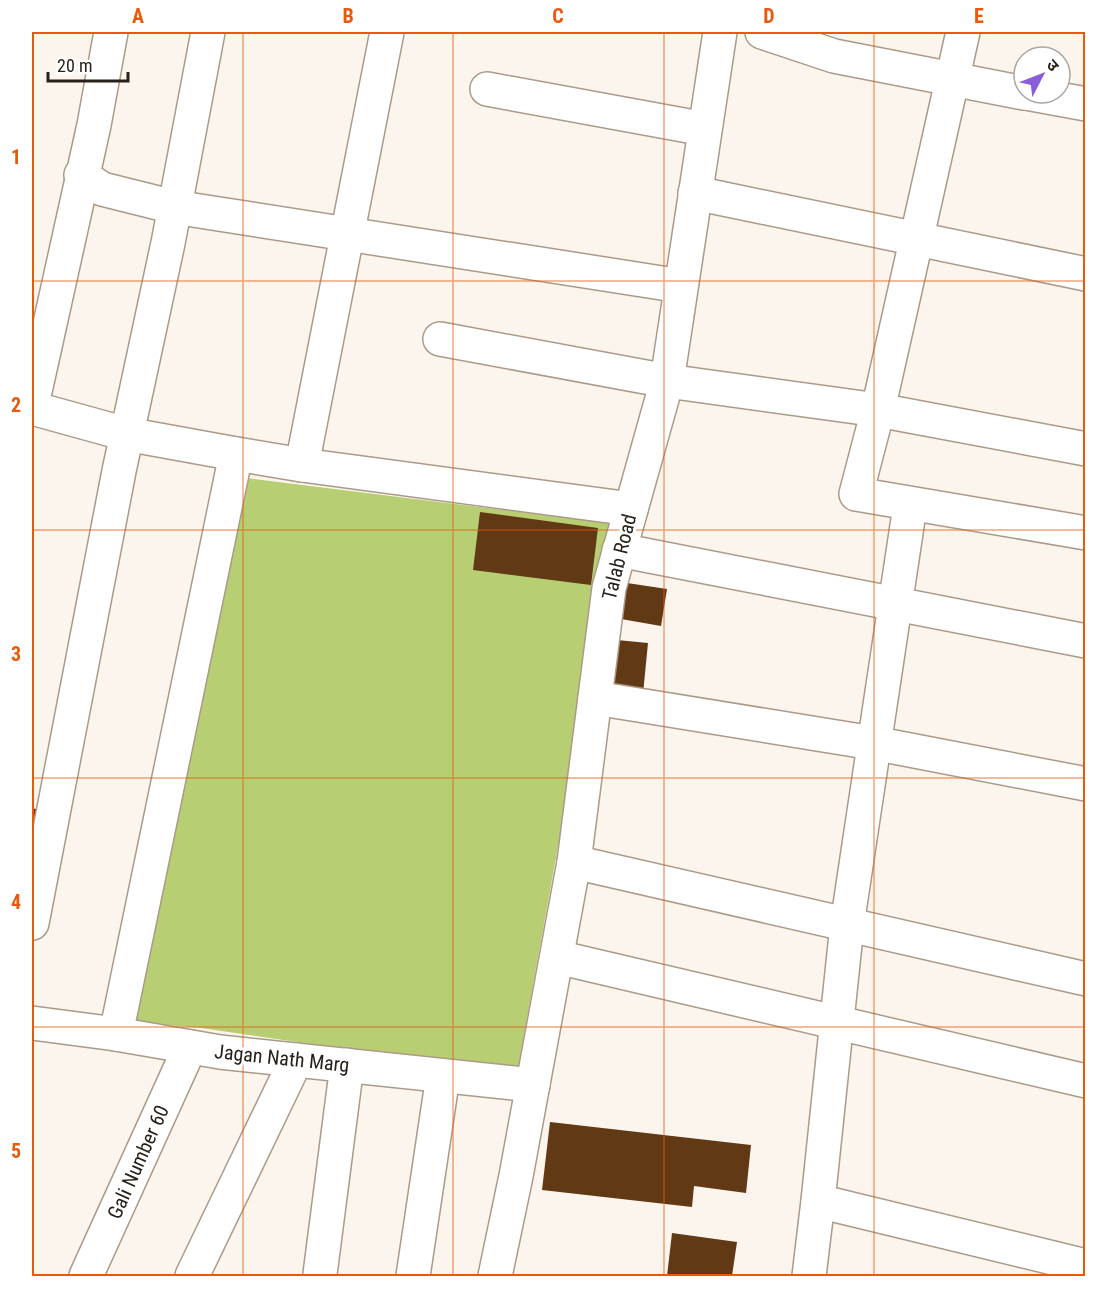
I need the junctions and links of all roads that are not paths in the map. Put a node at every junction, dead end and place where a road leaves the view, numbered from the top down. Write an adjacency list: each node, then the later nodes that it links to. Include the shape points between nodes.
1 (111, 32): 11 (street)
2 (208, 32): 13 (street)
3 (387, 32): 14 (street)
4 (720, 32): 10 (street, Talab Road)
5 (762, 32): 7 (street, via 834,56)
6 (963, 32): 7 (street)
7 (953, 79): 9 (street); 15 (street)
8 (487, 89): 10 (street)
9 (1012, 90)
10 (705, 129): 12 (street, Talab Road)
11 (81, 175): 13 (street, via 102,189); 20 (street)
12 (695, 193): 15 (street); 17 (street, Talab Road)
13 (174, 207): 14 (street); 22 (street)
14 (348, 234): 17 (street); 25 (street)
15 (916, 238): 16 (street); 21 (street)
16 (1086, 274)
17 (681, 286): 19 (street, Talab Road)
18 (440, 339): 19 (street)
19 (667, 381): 21 (street); 27 (street, Talab Road)
20 (32, 407): 22 (street)
21 (878, 410): 23 (street); 26 (street, via 856,494)
22 (126, 434): 24 (street); 36 (street)
23 (1086, 449)
24 (236, 454): 25 (street); 42 (street)
25 (302, 465): 27 (street)
26 (910, 506): 28 (street); 30 (street)
27 (630, 509): 29 (street, Talab Road)
28 (1086, 533)
29 (619, 550): 30 (street); 32 (street, Talab Road, via 609,588)
30 (897, 604): 31 (street); 33 (street)
31 (1086, 641)
32 (595, 698): 33 (street); 35 (street, Talab Road)
33 (873, 743): 34 (street); 37 (street)
34 (1086, 784)
35 (574, 862): 37 (street); 38 (street, Talab Road)
36 (32, 923)
37 (847, 925): 39 (street); 41 (street)
38 (557, 957): 41 (street); 48 (street, Talab Road)
39 (1086, 979)
40 (32, 1023): 42 (street, Jagan Nath Marg)
41 (837, 1023): 47 (street); 49 (street)
42 (116, 1034): 43 (street, Jagan Nath Marg)
43 (190, 1047): 44 (street, Jagan Nath Marg); 52 (street, Gali Number 60)
44 (296, 1060): 45 (street, Jagan Nath Marg); 53 (street)
45 (347, 1065): 46 (street, Jagan Nath Marg); 51 (street)
46 (443, 1076): 48 (street, Jagan Nath Marg); 54 (street)
47 (1086, 1081)
48 (533, 1085): 55 (street, Talab Road)
49 (818, 1201): 50 (street); 56 (street)
50 (1086, 1266)
51 (320, 1274)
52 (86, 1276)
53 (192, 1276)
54 (413, 1276)
55 (495, 1276)
56 (809, 1276)

